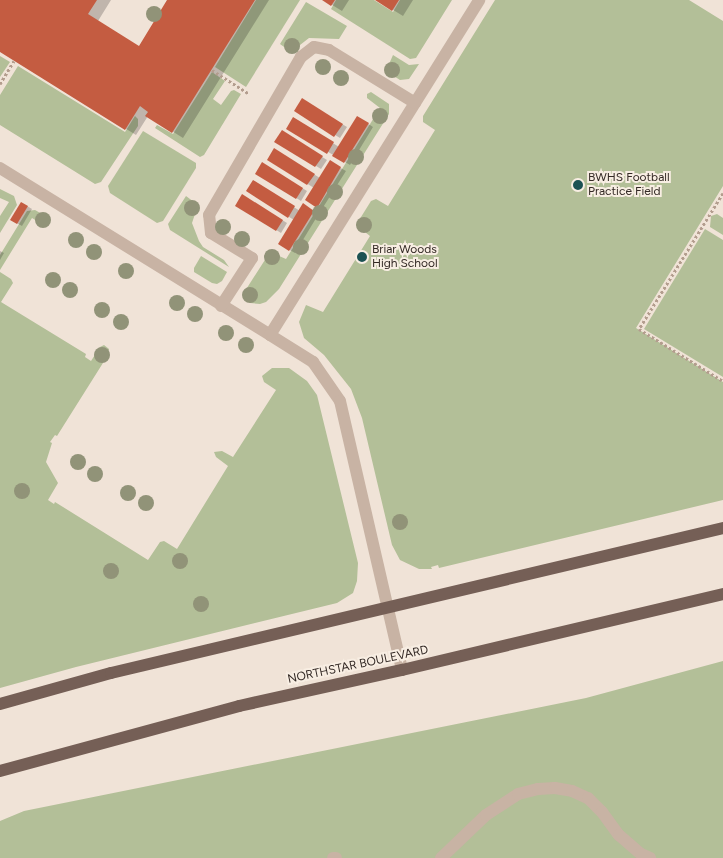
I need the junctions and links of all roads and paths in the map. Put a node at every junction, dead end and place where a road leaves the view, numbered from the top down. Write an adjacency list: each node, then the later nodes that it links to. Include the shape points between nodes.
1 (479, 0): 6 (lane)
2 (14, 61): 4 (path)
3 (212, 70): 5 (path)
4 (0, 84)
5 (248, 93)
6 (415, 103): 9 (lane, via 330,50 314,47 301,57 208,214 211,233 252,258); 10 (lane)
7 (0, 168): 9 (lane)
8 (723, 193): 11 (path, via 639,329)
9 (221, 306): 10 (lane)
10 (270, 335): 14 (lane, via 313,362 340,401)
11 (723, 381)
12 (723, 528): 14 (main road)
13 (723, 594): 15 (main road, NORTHSTAR BOULEVARD)
14 (388, 607): 15 (lane); 16 (main road, via 111,673)
15 (402, 670): 17 (main road, NORTHSTAR BOULEVARD, via 239,706)
16 (0, 704)
17 (0, 771)
18 (441, 858): 19 (lane, via 486,815 518,794 555,788 588,798 619,835)
19 (650, 858)

